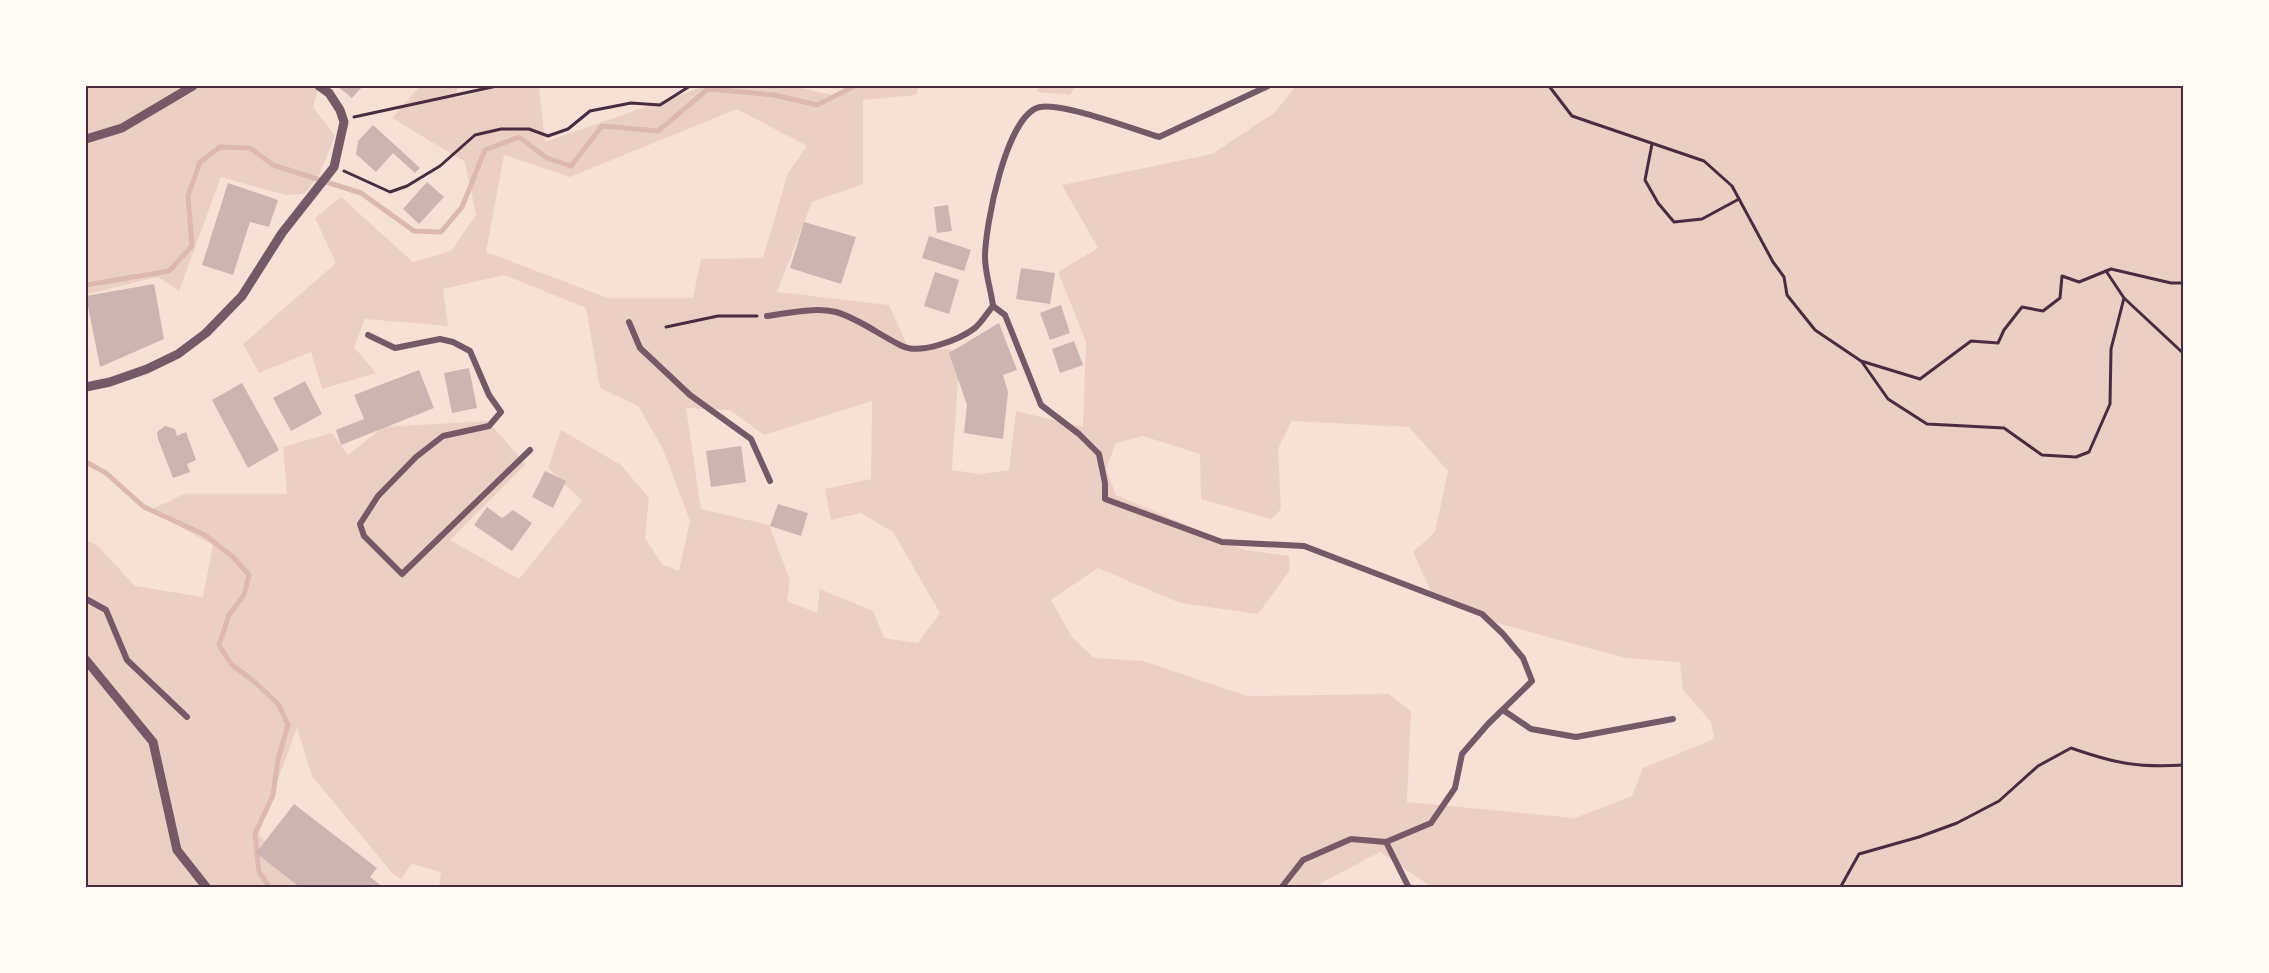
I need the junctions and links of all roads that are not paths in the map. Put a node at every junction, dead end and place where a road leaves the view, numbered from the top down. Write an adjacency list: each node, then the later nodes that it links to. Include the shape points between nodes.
1 (193, 86): 4 (street, via 123,128)
2 (319, 86): 9 (street, via 329,93 344,122 332,169 282,233 242,296 206,333 178,354 147,369)
3 (1268, 86): 5 (street, via 1159,137 1057,106 1037,108 1010,139 987,222 985,259)
4 (86, 139)
5 (993, 306): 6 (street, via 975,328 923,350 904,347 862,322 835,312 815,310); 14 (street, via 1005,315 1041,405 1099,454 1105,499 1222,542 1304,546 1482,614 1523,658 1532,681)
6 (767, 316)
7 (629, 322): 11 (street, via 640,348 690,395 751,439)
8 (368, 335): 10 (street, via 395,348 440,339 470,351 501,412 489,426 443,436 416,457 378,496 360,524 364,536 402,574)
9 (86, 387)
10 (530, 450)
11 (770, 481)
12 (86, 599): 15 (street, via 106,610 127,660)
13 (86, 660): 18 (street, via 153,742 177,850)
14 (1503, 710): 16 (street, via 1531,729 1576,737); 17 (street, via 1462,754 1455,788 1431,823)
15 (187, 717)
16 (1673, 719)
17 (1386, 842): 19 (street, via 1351,839 1312,855 1303,860); 20 (street)
18 (207, 888)
19 (1281, 888)
20 (1409, 888)

